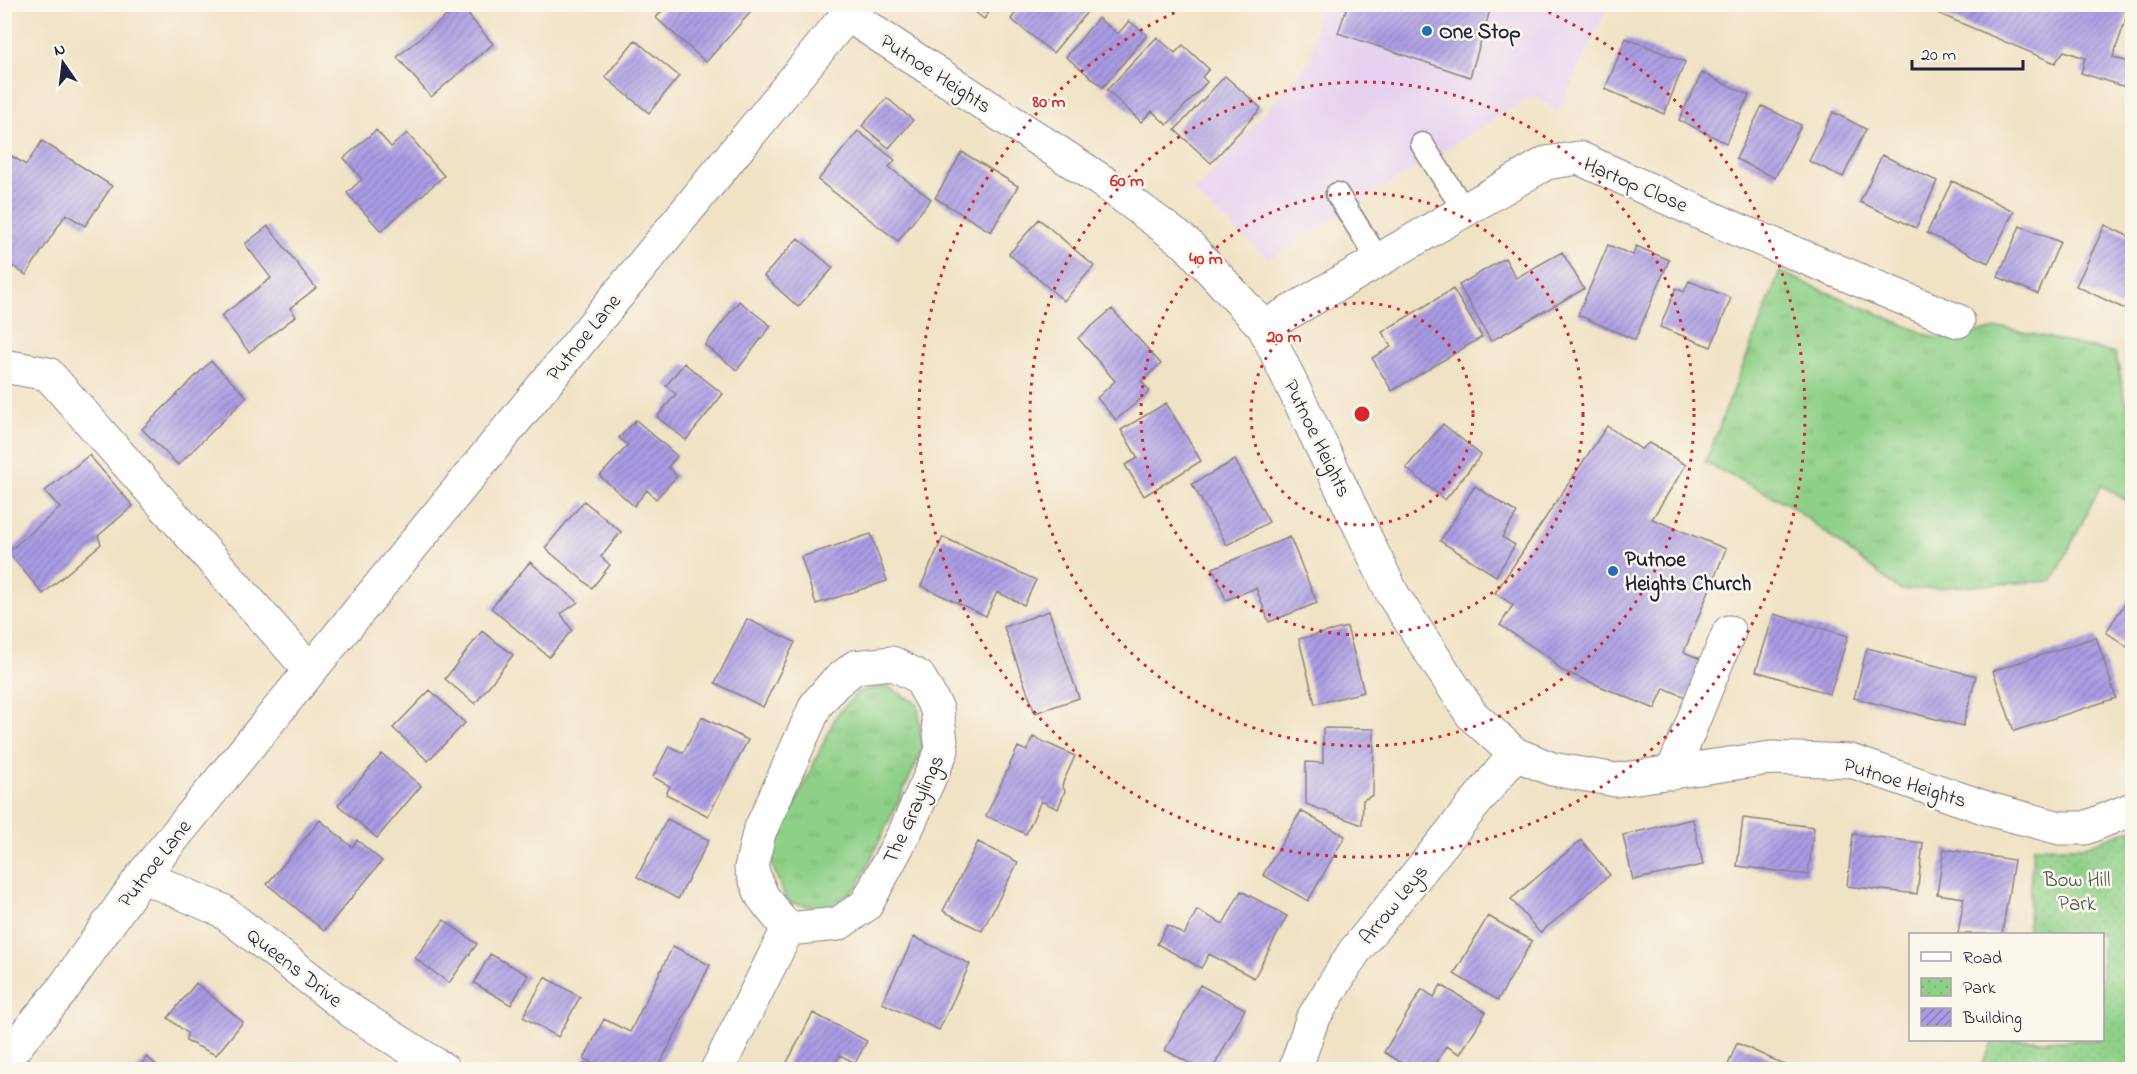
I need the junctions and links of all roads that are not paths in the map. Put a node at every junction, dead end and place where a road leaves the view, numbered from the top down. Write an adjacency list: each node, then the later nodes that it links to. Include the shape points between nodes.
1 (852, 10): 7 (street, Putnoe Heights, via 1187,243); 10 (street, Putnoe Lane)
2 (1422, 144): 4 (lane)
3 (1337, 194): 5 (lane)
4 (1464, 210): 5 (street, Hartop Close); 6 (street, Hartop Close, via 1546,163 1579,158 1736,229)
5 (1378, 259): 7 (street, Hartop Close)
6 (1958, 321)
7 (1264, 327): 11 (street, Putnoe Heights, via 1393,595 1472,716)
8 (4, 366): 10 (street, via 48,375)
9 (1729, 632): 12 (street)
10 (309, 669): 14 (street, Putnoe Lane)
11 (1515, 754): 12 (street, Putnoe Heights, via 1552,769 1616,780); 19 (street, Arrow Leys, via 1354,952 1312,1020)
12 (1672, 773): 13 (street, Putnoe Heights, via 1771,758 1851,761 1992,810 2060,828 2085,828)
13 (2133, 809)
14 (142, 876): 16 (street, Putnoe Lane, via 60,993); 17 (street, Queens Drive, via 221,910 354,1013)
15 (788, 929): 15 (street, The Graylings, via 762,896 751,868 759,833 816,705 855,667 892,663 918,677 938,709 942,750 866,905 838,924); 18 (street)
16 (4, 1060)
17 (444, 1070)
18 (717, 1070)
19 (1295, 1070)

